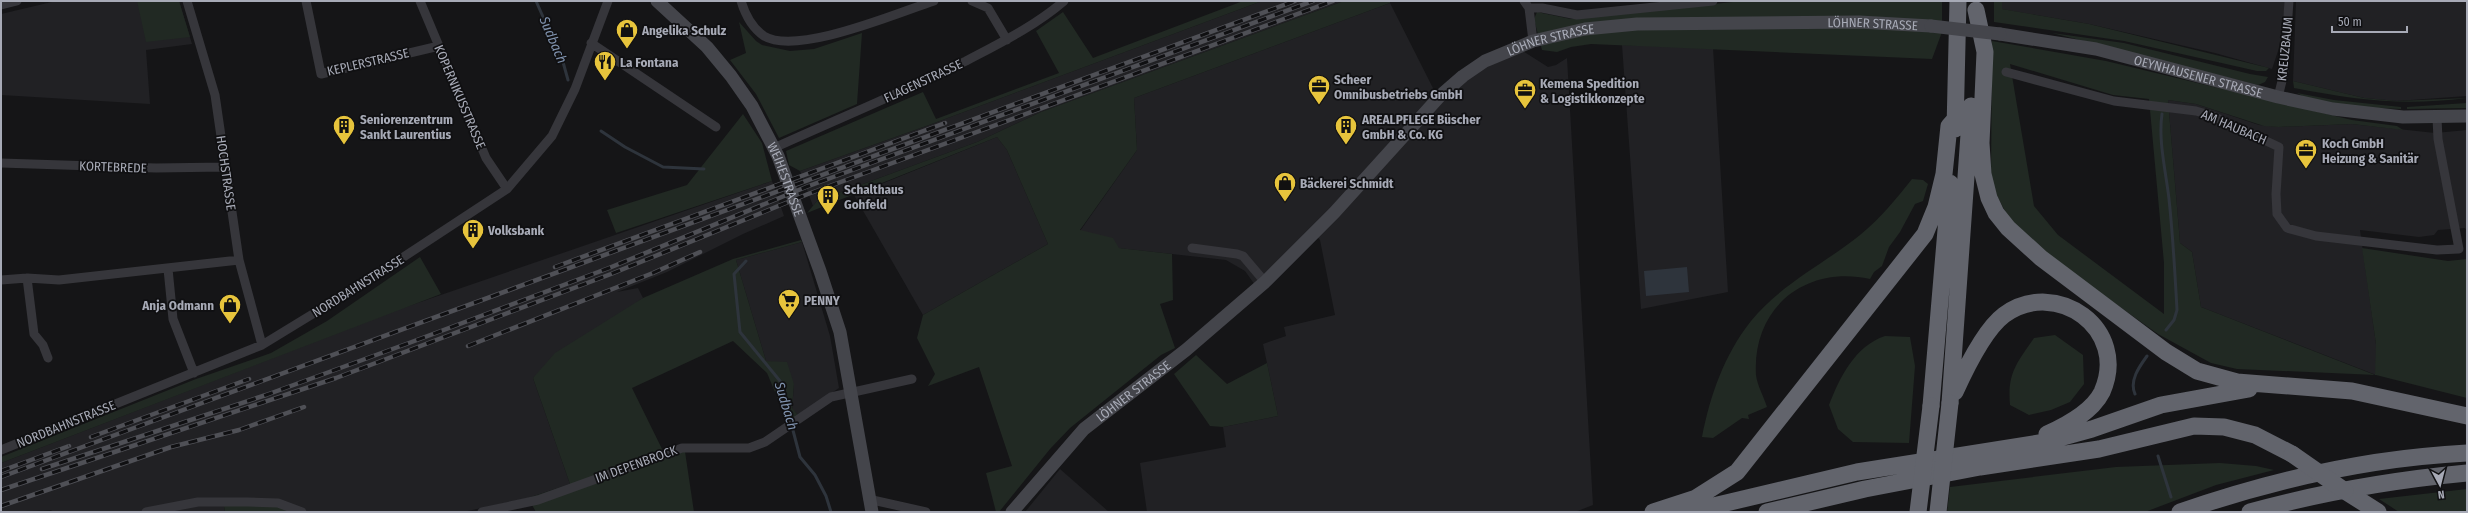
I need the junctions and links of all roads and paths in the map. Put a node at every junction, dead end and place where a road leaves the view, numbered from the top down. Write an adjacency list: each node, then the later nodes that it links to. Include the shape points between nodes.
1 (17, 1): 14 (street)
2 (187, 1): 30 (street, HOCHSTRASSE, via 215,95)
3 (306, 1): 21 (street, KEPLERSTRASSE, via 321,74)
4 (420, 1): 21 (street, KOPERNIKUSSTRASSE)
5 (608, 1): 20 (street, NORDBAHNSTRASSE)
6 (657, 1): 28 (main road, WEIHESTRASSE, via 706,47 731,76 752,106)
7 (741, 1): 8 (street, via 753,26 765,36 788,42 814,40)
8 (934, 1)
9 (972, 1): 18 (street, via 988,8)
10 (1064, 1): 18 (street, FLAGENSTRASSE)
11 (1714, 1): 15 (street, via 1577,15)
12 (1958, 1): 25 (highway)
13 (2289, 1): 23 (street, KREUZBAUM, via 2284,73)
14 (1, 5)
15 (1526, 5): 19 (street)
16 (1976, 5): 43 (highway, via 1985,52 1981,143 1983,174 1989,198 1996,213 2008,228 2040,258 2166,352 2197,372 2237,382); 45 (highway)
17 (1931, 26): 19 (main road, LÖHNER STRASSE, via 1829,22 1637,24 1585,29); 23 (main road, OEYNHAUSENER STRASSE, bridge, via 2096,49)
18 (1007, 40): 28 (street, FLAGENSTRASSE, via 915,86)
19 (1533, 41): 38 (main road, LÖHNER STRASSE, via 1485,61 1462,76 1440,96 1334,213)
20 (591, 43): 27 (street); 31 (street, NORDBAHNSTRASSE, via 575,89 552,136)
21 (439, 46): 31 (street, KOPERNIKUSSTRASSE, via 486,158)
22 (2006, 72): 33 (street, AM HAUBACH, via 2114,101 2196,111 2213,116 2279,147 2277,214 2287,228 2316,236 2437,250)
23 (2278, 97): 26 (main road, OEYNHAUSENER STRASSE, via 2333,109)
24 (2467, 116): 26 (main road, OEYNHAUSENER STRASSE)
25 (1956, 118): 59 (highway, via 1949,126 1942,180 1936,207 1925,234 1737,472 1696,498); 63 (highway, bridge, via 1931,406)
26 (2437, 118): 33 (street, AM HAUBACH, via 2438,139)
27 (716, 127)
28 (774, 148): 44 (main road, WEIHESTRASSE, via 833,308)
29 (1, 163): 30 (street, KORTEBREDE, via 156,168)
30 (225, 167): 34 (street, HOCHSTRASSE)
31 (506, 189): 39 (street, NORDBAHNSTRASSE, via 370,279)
32 (1192, 248): 38 (street, via 1243,256)
33 (2463, 248)
34 (239, 260): 35 (street); 39 (street, HOCHSTRASSE)
35 (168, 269): 36 (street, via 60,280); 41 (street, via 173,319)
36 (26, 278): 37 (street); 40 (street, via 34,334 43,345)
37 (1, 280)
38 (1265, 282): 58 (main road, LÖHNER STRASSE, via 1186,350 1084,429)
39 (262, 345): 41 (street, NORDBAHNSTRASSE)
40 (48, 358)
41 (194, 373): 48 (street, NORDBAHNSTRASSE)
42 (912, 379): 44 (street)
43 (2285, 385): 46 (highway, via 2352,391); 47 (highway, via 2234,390 2161,405 2092,430 2045,442)
44 (851, 391): 52 (main road, WEIHESTRASSE); 56 (street, IM DEPENBROCK, via 831,396 765,442 749,448 682,448 538,500)
45 (1950, 403): 47 (highway, via 1968,365 2004,315 2029,304 2052,303 2071,307 2088,319 2104,339 2108,368 2102,393 2084,413 2064,427 2025,442); 64 (highway, bridge)
46 (2467, 416)
47 (1996, 449): 60 (highway, via 1857,472)
48 (1, 450)
49 (2467, 453): 65 (highway, via 2403,459 2333,470 2265,485)
50 (2467, 473): 66 (highway, via 2393,480 2304,497)
51 (1865, 489): 53 (highway, bridge, via 1980,467 2062,456 2194,426 2224,427 2255,435 2292,454 2345,490); 61 (highway); 62 (highway)
52 (870, 506): 57 (street)
53 (2367, 510)
54 (146, 512): 55 (street, via 198,502 248,502 278,503)
55 (302, 512)
56 (482, 512)
57 (926, 512)
58 (1012, 512)
59 (1654, 512)
60 (1688, 512)
61 (1767, 512)
62 (1811, 512)
63 (1918, 512)
64 (1938, 512)
65 (2180, 512)
66 (2250, 512)

